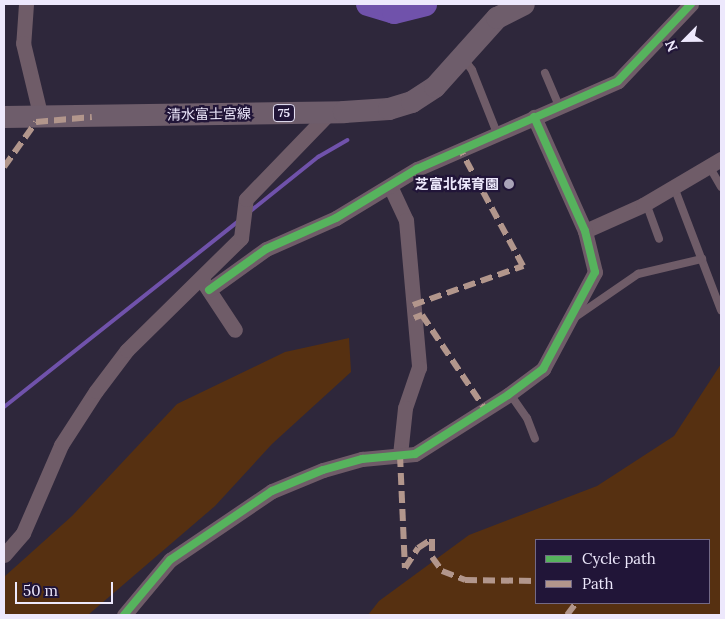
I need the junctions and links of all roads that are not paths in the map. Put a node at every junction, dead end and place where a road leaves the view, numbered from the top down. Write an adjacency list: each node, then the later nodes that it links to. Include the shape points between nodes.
1 (26, 4): 10 (street, via 23,43)
2 (524, 4): 4 (main road, 清水富士宮線 / 75, via 497,18)
3 (691, 4): 6 (street, via 618,81)
4 (462, 56): 7 (main road, 清水富士宮線 / 75, via 435,86 412,102 389,108); 11 (lane, via 472,70)
5 (545, 73): 6 (lane)
6 (559, 106): 9 (street)
7 (330, 112): 10 (main road, 清水富士宮線 / 75); 20 (street, via 246,198 242,209 244,226 241,238)
8 (4, 117): 10 (main road, 清水富士宮線 / 75)
9 (534, 117): 11 (street); 17 (street)
10 (41, 118)
11 (497, 133): 13 (street, via 417,169)
12 (715, 163): 14 (street); 15 (lane)
13 (390, 186): 20 (street, via 336,218 266,248); 26 (street, via 406,220 419,367 405,408)
14 (674, 187): 16 (street); 19 (lane)
15 (721, 187)
16 (646, 202): 17 (street); 18 (lane)
17 (585, 231): 22 (street, via 595,272)
18 (659, 239)
19 (702, 259): 21 (lane); 22 (lane, via 638,274)
20 (205, 284): 23 (street); 27 (street, via 127,350 73,424 22,533)
21 (721, 310)
22 (570, 320): 24 (street, via 543,369)
23 (235, 330)
24 (510, 394): 25 (lane); 26 (street, via 415,454)
25 (536, 439)
26 (400, 455): 28 (street, via 355,461 272,491 170,560)
27 (4, 555)
28 (131, 613)

